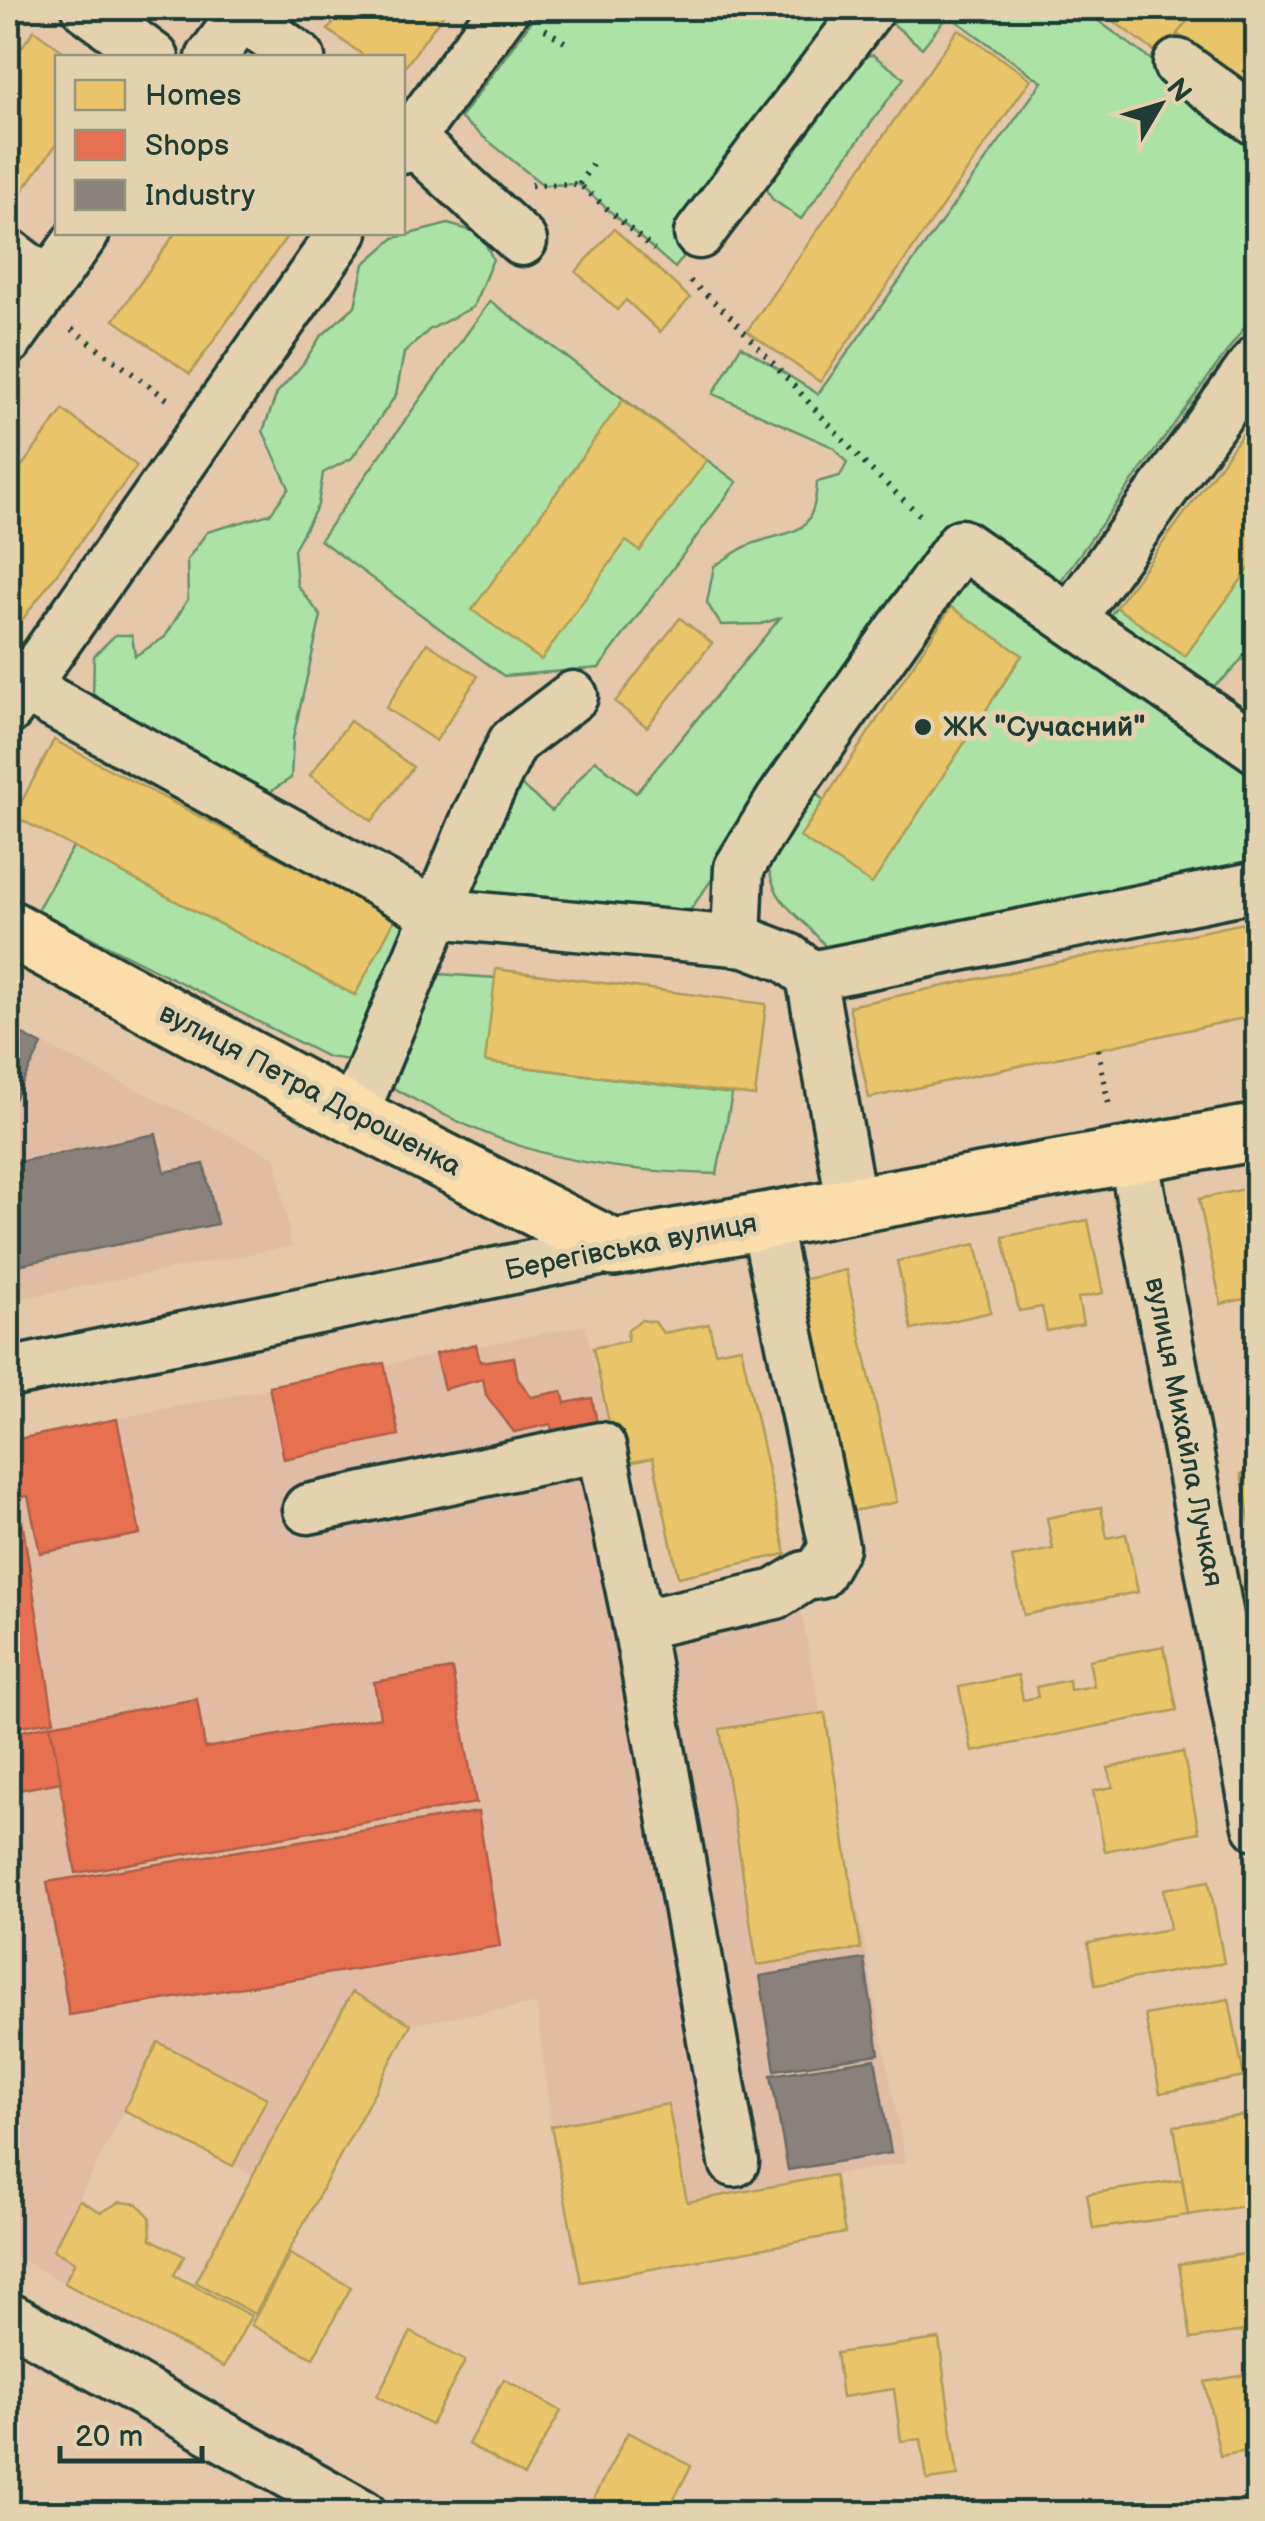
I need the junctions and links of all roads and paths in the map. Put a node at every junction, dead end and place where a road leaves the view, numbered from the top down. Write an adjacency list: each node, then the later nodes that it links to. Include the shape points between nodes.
1 (20, 8): 6 (path)
2 (86, 8): 7 (street)
3 (505, 8): 12 (street)
4 (870, 8): 20 (street)
5 (244, 12): 8 (street); 9 (street)
6 (8, 25)
7 (150, 55)
8 (212, 55)
9 (296, 55)
10 (1178, 64): 11 (street)
11 (1258, 122)
12 (405, 139): 15 (street)
13 (596, 159): 14 (path)
14 (579, 184): 15 (path); 20 (path)
15 (464, 187): 18 (street)
16 (82, 235): 21 (street)
17 (341, 235): 28 (street)
18 (522, 241)
19 (8, 253): 21 (street)
20 (678, 253): 25 (path, via 902,500)
21 (41, 293): 22 (street); 24 (path)
22 (8, 340)
23 (1258, 358): 26 (street)
24 (174, 405)
25 (961, 544): 26 (street); 33 (street, via 740,868)
26 (1072, 618): 29 (street)
27 (573, 696): 31 (street, via 513,742)
28 (15, 698): 31 (street)
29 (1258, 750)
30 (1258, 886): 34 (street)
31 (436, 912): 33 (street); 37 (street)
32 (8, 928): 37 (main road, вулиця Петра Дорошенка)
33 (736, 940): 34 (street, via 788,958)
34 (810, 976): 40 (street)
35 (1098, 1049): 36 (path)
36 (1109, 1106)
37 (353, 1115): 42 (main road, вулиця Петра Дорошенка)
38 (1258, 1132): 39 (main road, Берегівська вулиця)
39 (1132, 1155): 40 (main road, Берегівська вулиця); 46 (street, вулиця Михайла Лучкая)
40 (852, 1206): 41 (main road, Берегівська вулиця)
41 (764, 1222): 42 (main road, Берегівська вулиця); 45 (street, via 834,1547 830,1561 819,1574 776,1594)
42 (614, 1248): 43 (street, Берегівська вулиця)
43 (8, 1372)
44 (308, 1509): 45 (street, via 601,1447)
45 (638, 1625): 47 (street)
46 (1258, 1826)
47 (734, 2162)
48 (8, 2317): 49 (street)
49 (362, 2514)

